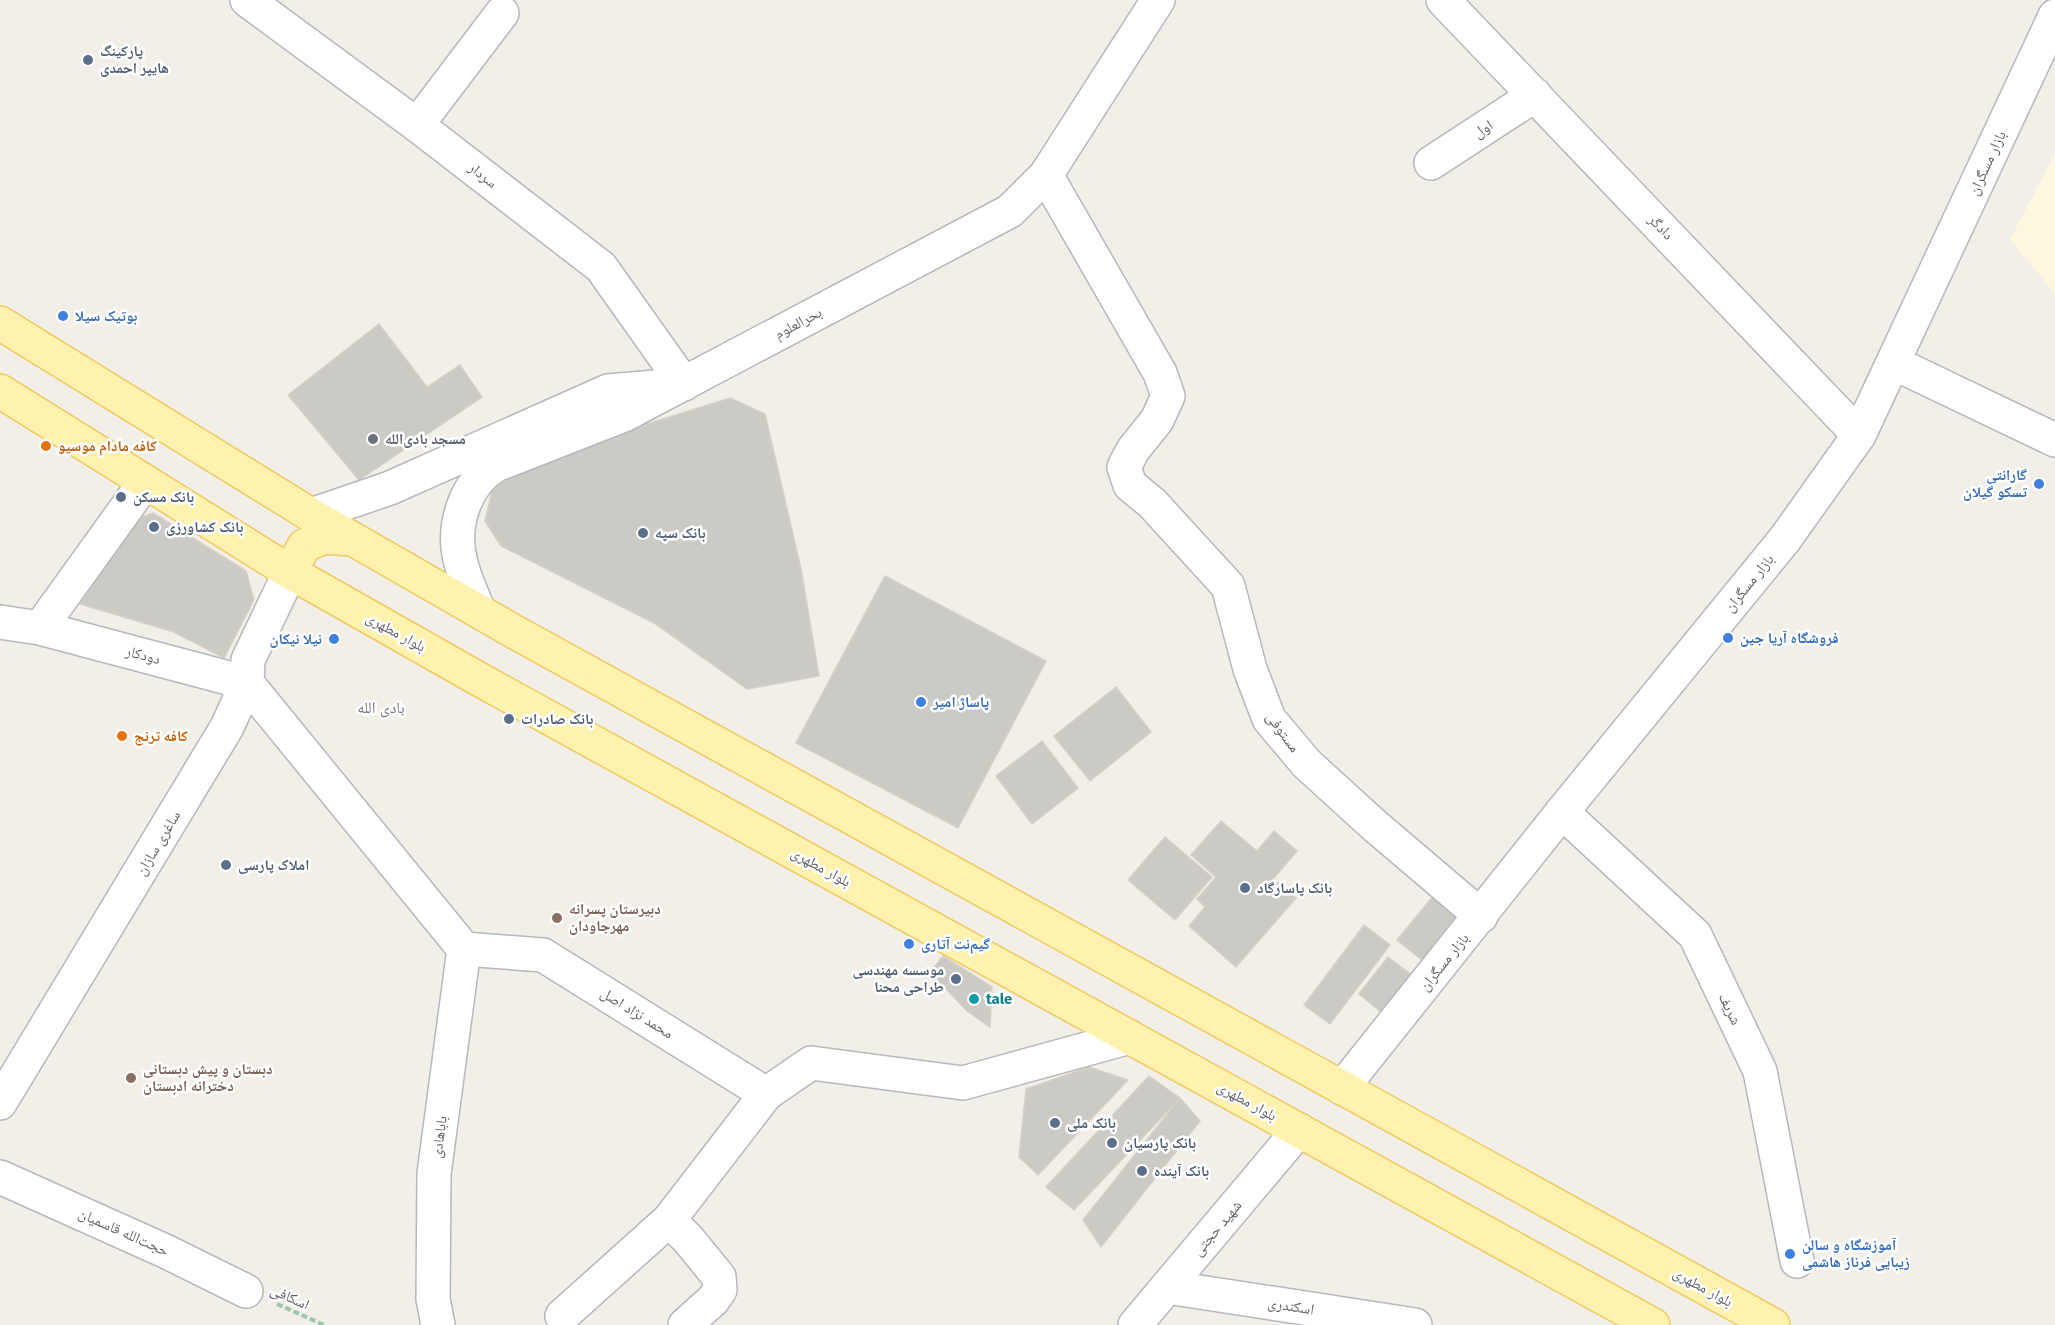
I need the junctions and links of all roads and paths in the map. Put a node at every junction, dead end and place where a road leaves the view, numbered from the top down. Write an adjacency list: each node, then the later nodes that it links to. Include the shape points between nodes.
1 (247, 0): 7 (street, سردار)
2 (1158, 0): 9 (street, بحرالعلوم)
3 (1453, 10): 6 (street, دادگر)
4 (502, 13): 7 (street)
5 (2055, 16): 11 (street, بازار مسگران)
6 (1535, 95): 8 (street, اول); 14 (street, دادگر)
7 (417, 125): 12 (street, سردار, via 601,267)
8 (1431, 162)
9 (1046, 175): 12 (street, بحرالعلوم, via 1010,211); 26 (street, مستوفی, via 1160,374 1168,396 1157,420 1124,466 1130,485 1152,503 1228,585 1250,669 1269,719 1307,764)
10 (0, 323): 17 (main road, بلوار مطهری)
11 (1894, 363): 14 (street, بازار مسگران); 15 (street)
12 (684, 384): 17 (street, via 608,391 390,488); 21 (street, بحرالعلوم, via 624,415 483,473 463,507 458,546)
13 (0, 391): 16 (main road, بلوار مطهری)
14 (1859, 435): 25 (street, بازار مسگران, via 1785,539)
15 (2055, 440)
16 (146, 482): 19 (main road, بلوار مطهری); 23 (street)
17 (311, 515): 18 (main road, بلوار مطهری)
18 (352, 539): 19 (main road, via 323,537 304,546); 21 (main road, بلوار مطهری)
19 (290, 573): 20 (main road, بلوار مطهری); 24 (street, ساغری سازان, via 248,660)
20 (323, 591): 24 (street, via 295,606 264,665); 28 (main road, بلوار مطهری)
21 (479, 612): 29 (main road, بلوار مطهری)
22 (0, 622): 23 (street, دودکار)
23 (40, 628): 24 (street, دودکار)
24 (247, 683): 27 (street); 31 (street, ساغری سازان, via 227,727)
25 (1562, 812): 26 (street, بازار مسگران); 35 (street, شریف, via 1695,935 1760,1071)
26 (1481, 916): 29 (street, بازار مسگران)
27 (464, 949): 30 (street, محمد نژاد اصل, via 543,955); 40 (street, باباهادی, via 434,1174 433,1299)
28 (1130, 1036): 30 (street, via 963,1083 811,1063); 32 (main road, بلوار مطهری)
29 (1342, 1088): 45 (main road, بلوار مطهری)
30 (766, 1094): 34 (street)
31 (0, 1103)
32 (1299, 1130): 36 (street, شهید حجتی); 44 (main road, بلوار مطهری)
33 (0, 1177): 37 (street, حجت‌الله قاسمیان)
34 (669, 1221): 38 (street); 41 (street, via 719,1277 720,1290 713,1300)
35 (1797, 1261)
36 (1167, 1287): 42 (street, شهید حجتی); 43 (street, اسکندری)
37 (246, 1291): 39 (path, اسکافی)
38 (562, 1316)
39 (324, 1325)
40 (438, 1325)
41 (685, 1325)
42 (1136, 1325)
43 (1415, 1325)
44 (1653, 1325)
45 (1773, 1325)

